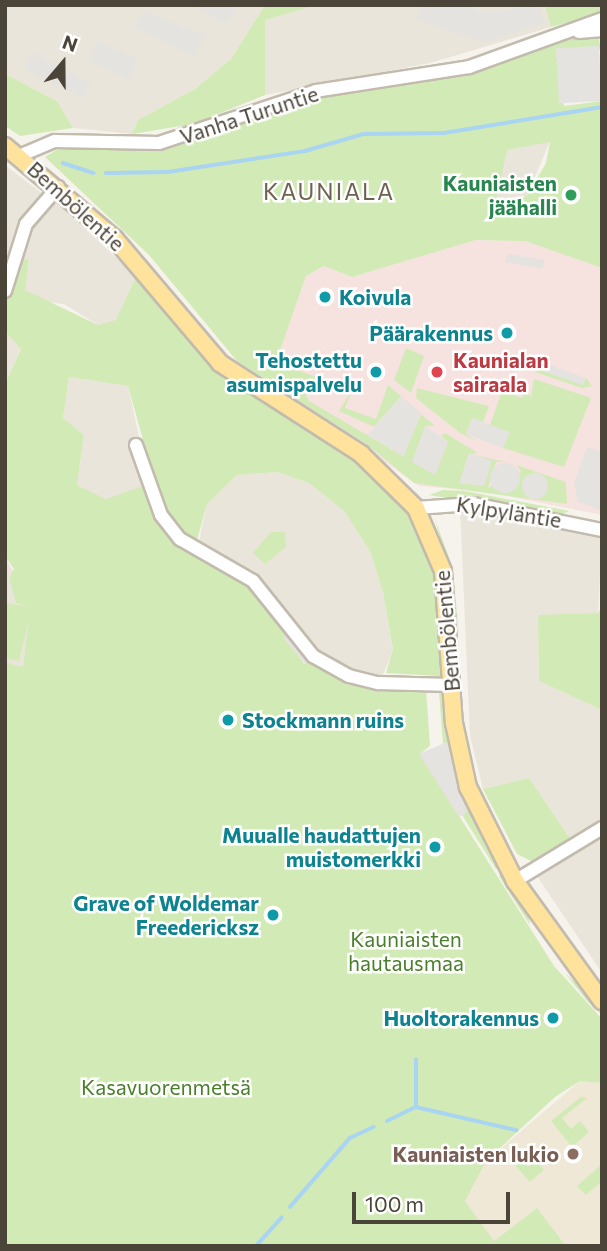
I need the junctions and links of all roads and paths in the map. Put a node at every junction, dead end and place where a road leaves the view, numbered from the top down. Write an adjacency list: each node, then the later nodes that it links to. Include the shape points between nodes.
1 (602, 19): 3 (street, Vanha Turuntie)
2 (602, 30): 3 (street, Vanha Turuntie)
3 (558, 33): 5 (street, Vanha Turuntie, via 470,67 316,91 159,143 55,141)
4 (5, 146): 5 (main road, Bembölentie)
5 (19, 156): 6 (main road, Bembölentie)
6 (58, 187): 7 (street, via 26,224); 9 (main road, Bembölentie, via 116,239 220,363 361,454)
7 (5, 291)
8 (136, 444): 11 (street, via 161,515 180,539 253,581 313,656 349,676 378,683)
9 (416, 508): 10 (street, Kylpyläntie, via 473,504); 11 (main road, Bembölentie, via 443,571)
10 (602, 530)
11 (452, 685): 13 (main road, Bembölentie, via 468,787)
12 (602, 828): 13 (street)
13 (515, 881): 14 (main road, Bembölentie)
14 (602, 1001)

